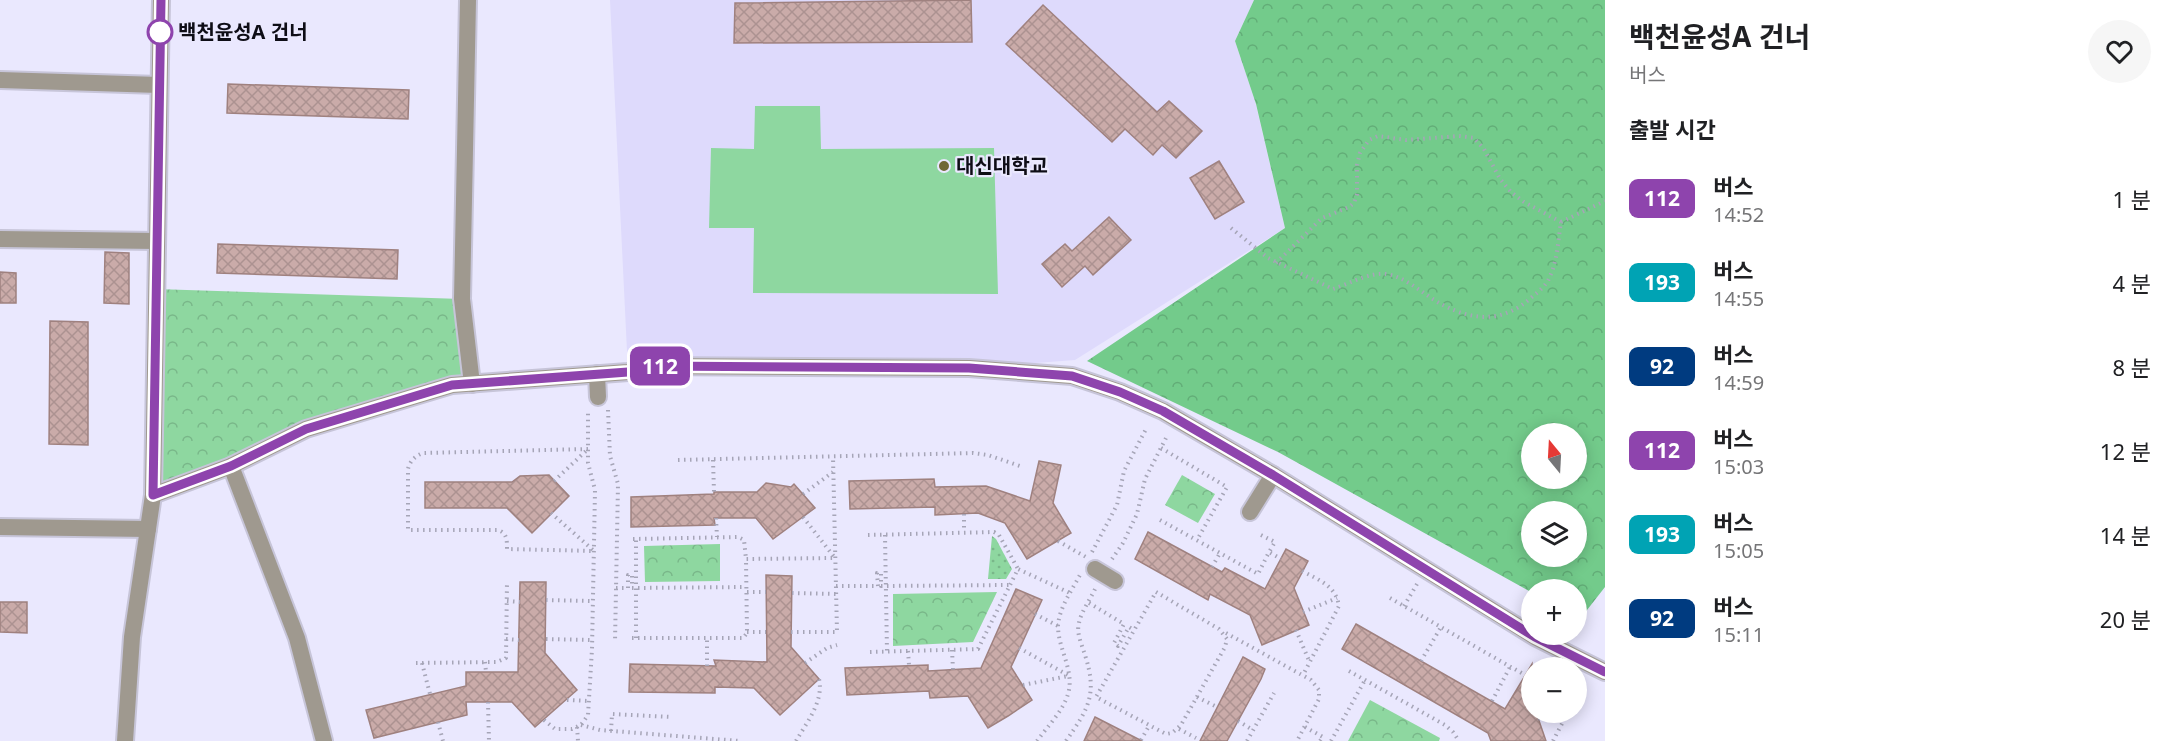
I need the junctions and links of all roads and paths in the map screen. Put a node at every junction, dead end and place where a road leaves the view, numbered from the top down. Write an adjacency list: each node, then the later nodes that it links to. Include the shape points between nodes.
1 (161, 0): 4 (street)
2 (468, 0): 12 (street, via 462,299)
3 (0, 80): 4 (street)
4 (159, 85): 9 (street)
5 (1605, 201): 6 (path)
6 (1561, 222): 10 (path, via 1549,279 1529,300 1504,316 1484,317 1456,311 1388,274 1333,289); 10 (path, via 1510,192 1474,138 1406,140 1378,136 1369,140 1360,153 1354,203 1322,218)
7 (1231, 228): 10 (path)
8 (0, 239): 9 (street)
9 (157, 241): 26 (street)
10 (1276, 262)
11 (597, 374): 12 (street); 13 (street); 22 (street, via 675,366 969,368 1072,376 1163,411)
12 (472, 384): 19 (street, via 452,385 306,429)
13 (598, 404): 15 (path); 58 (path, via 618,484)
14 (1161, 448): 40 (path, via 1227,487)
15 (588, 450): 23 (path); 42 (path, via 596,490); 42 (path, via 419,454 408,469 408,530 498,530 505,534 507,549)
16 (833, 457): 18 (path); 20 (path, via 978,453); 21 (path)
17 (678, 460): 18 (path)
18 (713, 460): 24 (path)
19 (231, 466): 26 (street); 136 (street, via 297,638)
20 (1020, 466)
21 (833, 472): 25 (path); 45 (path)
22 (1273, 475): 27 (street); 107 (street, via 1535,637)
23 (554, 481)
24 (714, 492)
25 (803, 494)
26 (153, 495): 34 (street)
27 (1250, 512)
28 (551, 513): 42 (path)
29 (964, 514): 35 (path)
30 (802, 517): 45 (path)
31 (716, 518): 39 (path)
32 (1160, 520): 40 (path)
33 (0, 527): 34 (street)
34 (148, 529): 135 (street, via 132,637)
35 (964, 532): 37 (path); 50 (path, via 997,532)
36 (868, 535): 37 (path)
37 (885, 535): 57 (path)
38 (1261, 535): 43 (path, via 1275,542)
39 (717, 537): 47 (path, via 744,540); 59 (path, via 634,539)
40 (1197, 540): 44 (path)
41 (1058, 541): 48 (path)
42 (594, 551): 70 (path)
43 (1269, 552): 44 (path, via 1258,574); 46 (path)
44 (1220, 553): 49 (path)
45 (835, 558): 47 (path); 56 (path)
46 (1281, 559)
47 (746, 560): 60 (path)
48 (1092, 564): 53 (street)
49 (1212, 567)
50 (1018, 569): 55 (path); 63 (path)
51 (1302, 572): 66 (path, via 1329,586)
52 (507, 581): 69 (path)
53 (1115, 581)
54 (1419, 581): 74 (path)
55 (1010, 585): 57 (path); 65 (path)
56 (836, 586): 57 (path, via 878,586 880,573 881,586); 64 (path)
57 (885, 586): 96 (path)
58 (616, 588): 59 (path, via 628,588 628,575 632,575 632,588); 90 (path)
59 (636, 589): 60 (path); 85 (path, via 634,638)
60 (746, 590): 61 (path); 81 (path)
61 (766, 592)
62 (792, 593): 64 (path)
63 (1070, 593)
64 (836, 594): 83 (path, via 837,632)
65 (1004, 597): 71 (path); 93 (path, via 980,647)
66 (1337, 598): 75 (path); 100 (path, via 1337,614)
67 (1390, 598): 74 (path)
68 (546, 600): 70 (path)
69 (507, 601): 72 (path); 86 (path)
70 (593, 601): 89 (path)
71 (1011, 601)
72 (520, 602)
73 (1089, 603): 79 (path, via 1124,624 1114,643 1118,646 1129,627)
74 (1404, 606): 78 (path)
75 (1303, 612)
76 (1035, 614): 77 (path)
77 (1058, 626)
78 (1441, 627): 97 (path); 103 (path)
79 (1134, 630): 84 (path, via 1156,591); 126 (path, via 1096,697)
80 (1296, 630): 100 (path)
81 (747, 632): 82 (path); 85 (path, via 743,638)
82 (766, 632)
83 (791, 632)
84 (1222, 632): 109 (path); 115 (path, via 1227,639 1225,647)
85 (707, 638): 102 (path)
86 (506, 639): 88 (path); 98 (path, via 506,658)
87 (546, 639): 89 (path)
88 (519, 640)
89 (592, 640): 117 (path)
90 (615, 642)
91 (837, 645): 99 (path)
92 (1019, 648): 112 (path, via 1069,675)
93 (952, 650): 94 (path); 104 (path)
94 (908, 651): 96 (path); 101 (path)
95 (870, 652): 96 (path)
96 (887, 652)
97 (1421, 661)
98 (485, 662): 106 (path); 114 (path, via 419,663)
99 (805, 663)
100 (1310, 663): 109 (path)
101 (909, 665)
102 (707, 666)
103 (1510, 667): 108 (path); 118 (path)
104 (953, 670)
105 (1349, 671): 111 (path)
106 (486, 672)
107 (1605, 672)
108 (1521, 673)
109 (1303, 675): 128 (path, via 1314,682 1320,693)
110 (819, 679): 133 (path, via 819,699)
111 (1365, 680): 145 (path); 146 (path, via 1446,725)
112 (1023, 685)
113 (1274, 693): 130 (path)
114 (430, 694)
115 (1197, 697): 120 (path); 129 (path)
116 (567, 700): 117 (path)
117 (589, 701): 127 (path, via 588,715)
118 (1492, 701)
119 (488, 702): 138 (path)
120 (1217, 707)
121 (671, 717): 131 (path, via 612,714)
122 (544, 720): 127 (path, via 555,729)
123 (1238, 721): 130 (path)
124 (438, 722): 137 (path)
125 (1562, 723): 147 (path)
126 (1149, 726): 129 (path, via 1166,734); 134 (path)
127 (579, 727): 131 (path); 139 (path)
128 (1305, 727): 143 (path); 144 (path, via 1323,737)
129 (1179, 729): 132 (path)
130 (1253, 730): 142 (path)
131 (611, 731): 140 (path)
132 (1196, 738)
133 (797, 740): 141 (path)
134 (1141, 740)
135 (125, 741)
136 (324, 741)
137 (443, 741)
138 (489, 741)
139 (578, 741)
140 (740, 741)
141 (804, 741)
142 (1247, 741)
143 (1297, 741)
144 (1320, 741)
145 (1329, 741)
146 (1459, 741)
147 (1553, 741)

